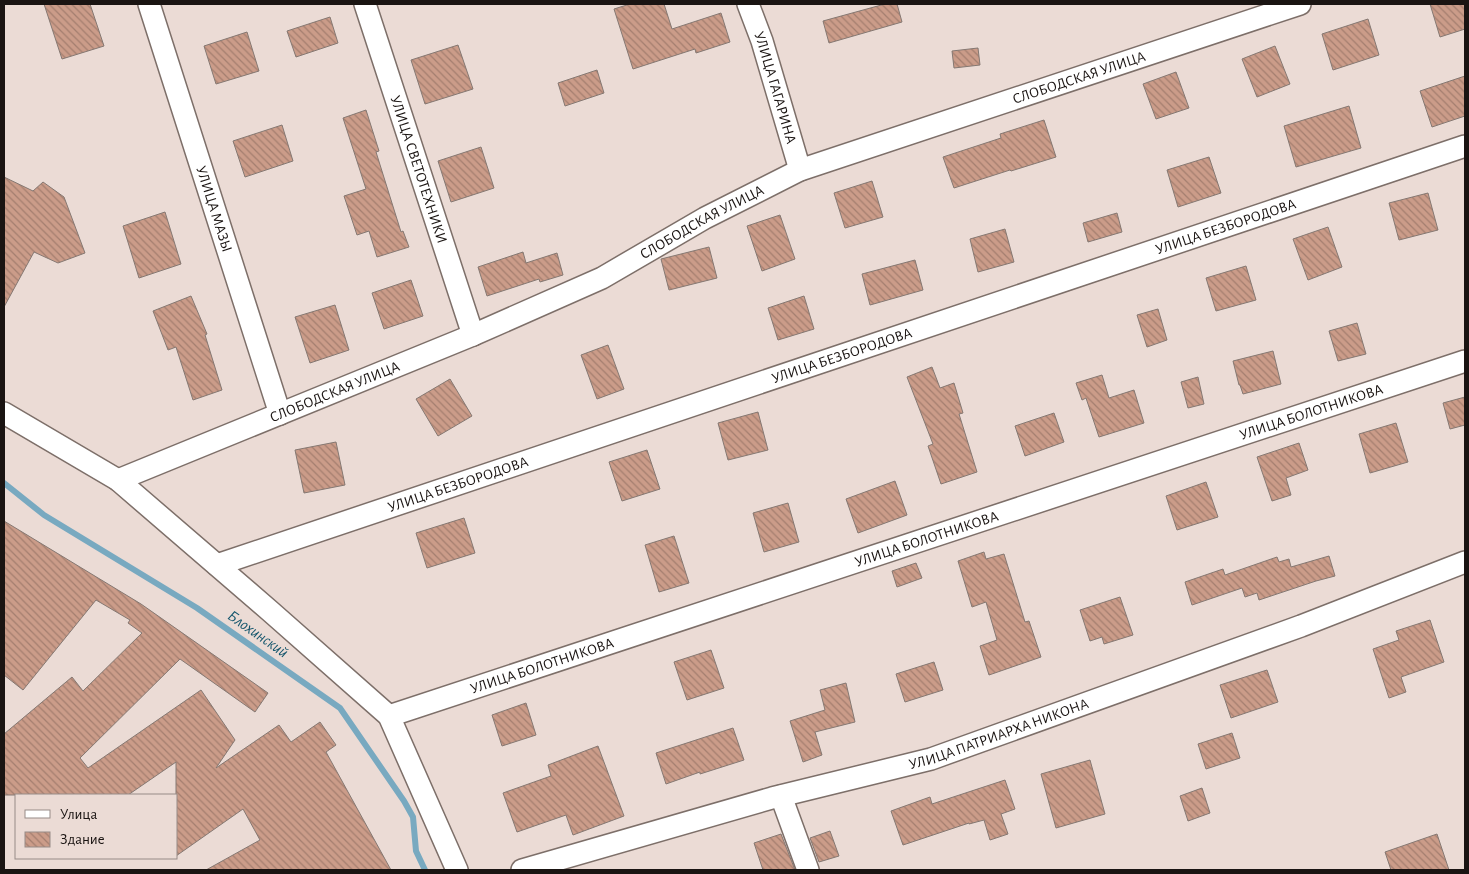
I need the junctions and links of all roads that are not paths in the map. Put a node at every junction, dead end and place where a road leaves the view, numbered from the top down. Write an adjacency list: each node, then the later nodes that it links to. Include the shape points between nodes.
1 (149, 4): 10 (street, УЛИЦА МАЗЫ)
2 (365, 4): 7 (street, УЛИЦА СВЕТОТЕХНИКИ)
3 (748, 4): 6 (street, УЛИЦА ГАГАРИНА)
4 (1300, 4): 6 (street, СЛОБОДСКАЯ УЛИЦА)
5 (1465, 146): 13 (street, УЛИЦА БЕЗБОРОДОВА)
6 (800, 170): 7 (street, СЛОБОДСКАЯ УЛИЦА, via 705,218 602,278)
7 (473, 335): 10 (street, СЛОБОДСКАЯ УЛИЦА)
8 (1465, 361): 14 (street, УЛИЦА БОЛОТНИКОВА)
9 (4, 413): 11 (street)
10 (280, 414): 11 (street, СЛОБОДСКАЯ УЛИЦА)
11 (118, 480): 13 (street)
12 (1465, 562): 15 (street, УЛИЦА ПАТРИАРХА НИКОНА, via 1301,626 931,759)
13 (217, 565): 14 (street)
14 (389, 716): 16 (street)
15 (781, 796): 17 (street, УЛИЦА ПАТРИАРХА НИКОНА); 18 (street)
16 (457, 870)
17 (522, 870)
18 (808, 870)

